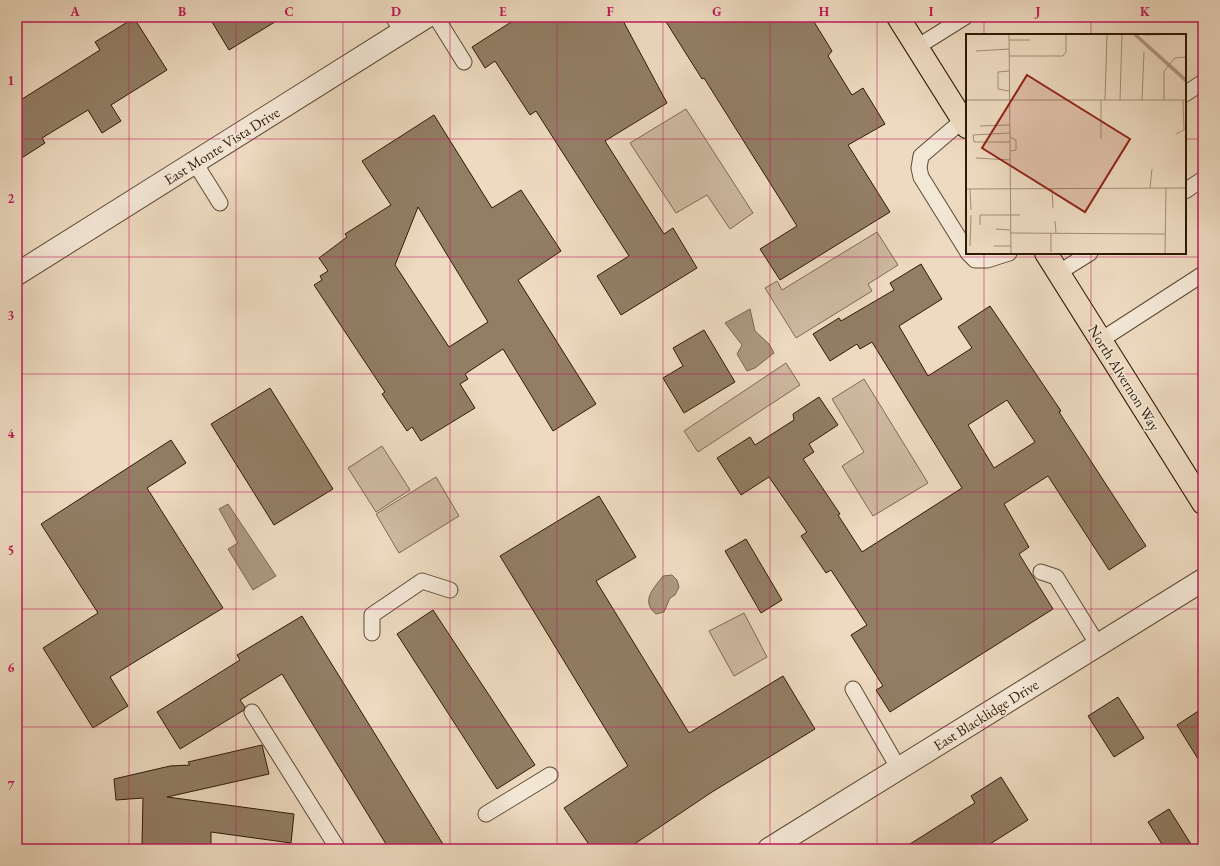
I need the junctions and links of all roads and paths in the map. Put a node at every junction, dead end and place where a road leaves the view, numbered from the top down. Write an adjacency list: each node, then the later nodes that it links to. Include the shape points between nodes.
1 (426, 17): 5 (street, East Monte Vista Drive)
2 (436, 17): 7 (lane)
3 (898, 17): 6 (main road)
4 (964, 17): 6 (lane)
5 (398, 24): 11 (street, East Monte Vista Drive)
6 (917, 47): 10 (main road)
7 (464, 62)
8 (1203, 82): 9 (lane)
9 (1186, 93)
10 (965, 124): 15 (lane, via 921,156 919,168 921,178)
11 (195, 163): 14 (lane); 21 (street, East Monte Vista Drive)
12 (1203, 179): 13 (lane)
13 (1186, 190)
14 (220, 203)
15 (966, 249)
16 (970, 254): 17 (lane, via 975,260 987,260)
17 (1006, 254)
18 (1047, 254): 20 (main road, North Alvernon Way)
19 (1088, 254): 20 (lane)
20 (1058, 273): 23 (main road, North Alvernon Way)
21 (17, 274)
22 (1203, 274): 23 (lane)
23 (1101, 340): 24 (main road, North Alvernon Way)
24 (1203, 503)
25 (1041, 572): 29 (lane, via 1056,577)
26 (1203, 580): 29 (street, East Blacklidge Drive)
27 (450, 590): 28 (lane, via 422,582 372,615)
28 (372, 633)
29 (1098, 645): 32 (street, East Blacklidge Drive)
30 (853, 689): 32 (lane)
31 (252, 712): 35 (lane)
32 (899, 769): 36 (street, East Blacklidge Drive)
33 (550, 775): 34 (lane)
34 (486, 814)
35 (338, 849)
36 (769, 849)

